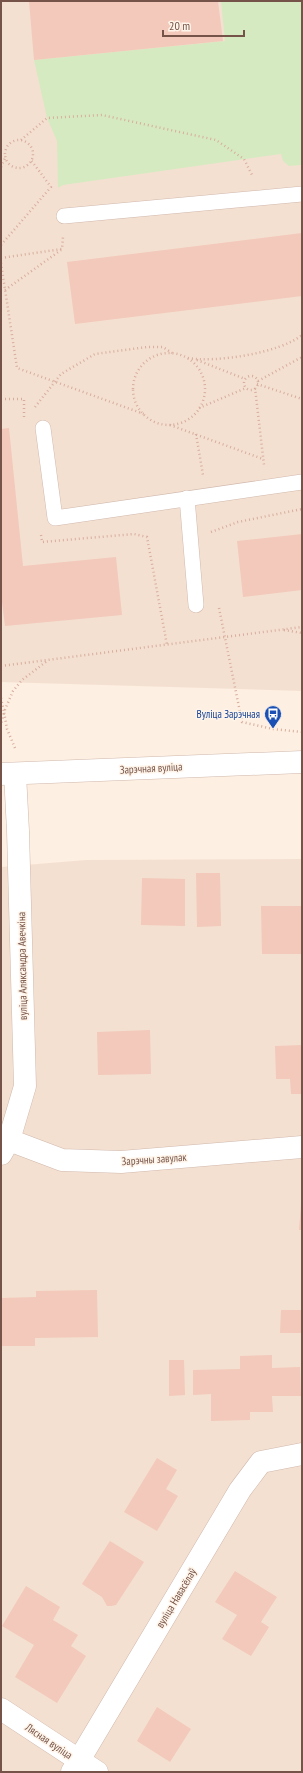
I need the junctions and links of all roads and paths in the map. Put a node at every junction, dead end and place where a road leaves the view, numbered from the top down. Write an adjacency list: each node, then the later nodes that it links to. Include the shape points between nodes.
1 (21, 140): 2 (path, via 8,144); 3 (path, via 31,148); 6 (path, via 47,118 102,115 216,140 244,159)
2 (5, 157): 3 (path, via 10,165 18,168 27,165); 4 (path)
3 (31, 160): 8 (path, via 51,187)
4 (1, 167)
5 (302, 194): 6 (lane)
6 (264, 198): 7 (lane)
7 (64, 216): 9 (path)
8 (1, 245)
9 (62, 249): 10 (path); 12 (path)
10 (1, 258)
11 (1, 263): 12 (path)
12 (5, 290): 19 (path, via 17,368)
13 (302, 335): 17 (path, via 268,351 223,358)
14 (172, 353): 16 (path); 19 (path, via 163,347 147,347 95,354 61,374); 26 (path, via 150,358 135,376 134,399)
15 (302, 357): 20 (path)
16 (187, 358): 17 (path); 24 (path, via 196,365 203,381 204,398)
17 (195, 359): 18 (path)
18 (244, 379): 20 (path, via 252,376); 21 (path)
19 (55, 382): 25 (path); 26 (path)
20 (258, 383): 22 (path); 23 (path)
21 (246, 388): 22 (path); 24 (path)
22 (255, 388): 31 (path, via 263,459)
23 (302, 400)
24 (199, 408): 29 (path, via 181,423)
25 (33, 410)
26 (144, 414): 29 (path, via 158,423)
27 (29, 416): 28 (path)
28 (24, 422)
29 (170, 425): 31 (path)
30 (43, 428): 34 (lane, via 55,518)
31 (196, 434): 33 (path)
32 (302, 482): 33 (lane)
33 (207, 496): 34 (lane)
34 (187, 498): 37 (lane)
35 (302, 509): 36 (path, via 238,522 211,532)
36 (209, 538)
37 (196, 605)
38 (218, 607): 42 (path)
39 (302, 627): 40 (path)
40 (282, 629): 41 (path); 42 (path)
41 (302, 633)
42 (224, 638): 43 (path); 48 (path, via 242,722)
43 (47, 660): 44 (path); 46 (path, via 12,690)
44 (1, 666)
45 (1, 698): 46 (path)
46 (4, 712): 47 (path); 49 (path, via 7,729)
47 (1, 724)
48 (302, 732)
49 (16, 750)
50 (302, 762): 51 (street, Зарэчная вуліца)
51 (8, 774): 52 (street, вуліца Аляксандра Авечкіна, via 18,831 25,1086)
52 (5, 1147): 53 (street, Зарэчны завулак, via 62,1160 121,1162)
53 (302, 1147)
54 (302, 1454): 56 (street, вуліца Навасёлаў, via 261,1462 240,1490)
55 (1, 1709): 56 (street, Лясная вуліца)
56 (75, 1766): 57 (street, Лясная вуліца)
57 (97, 1772)

